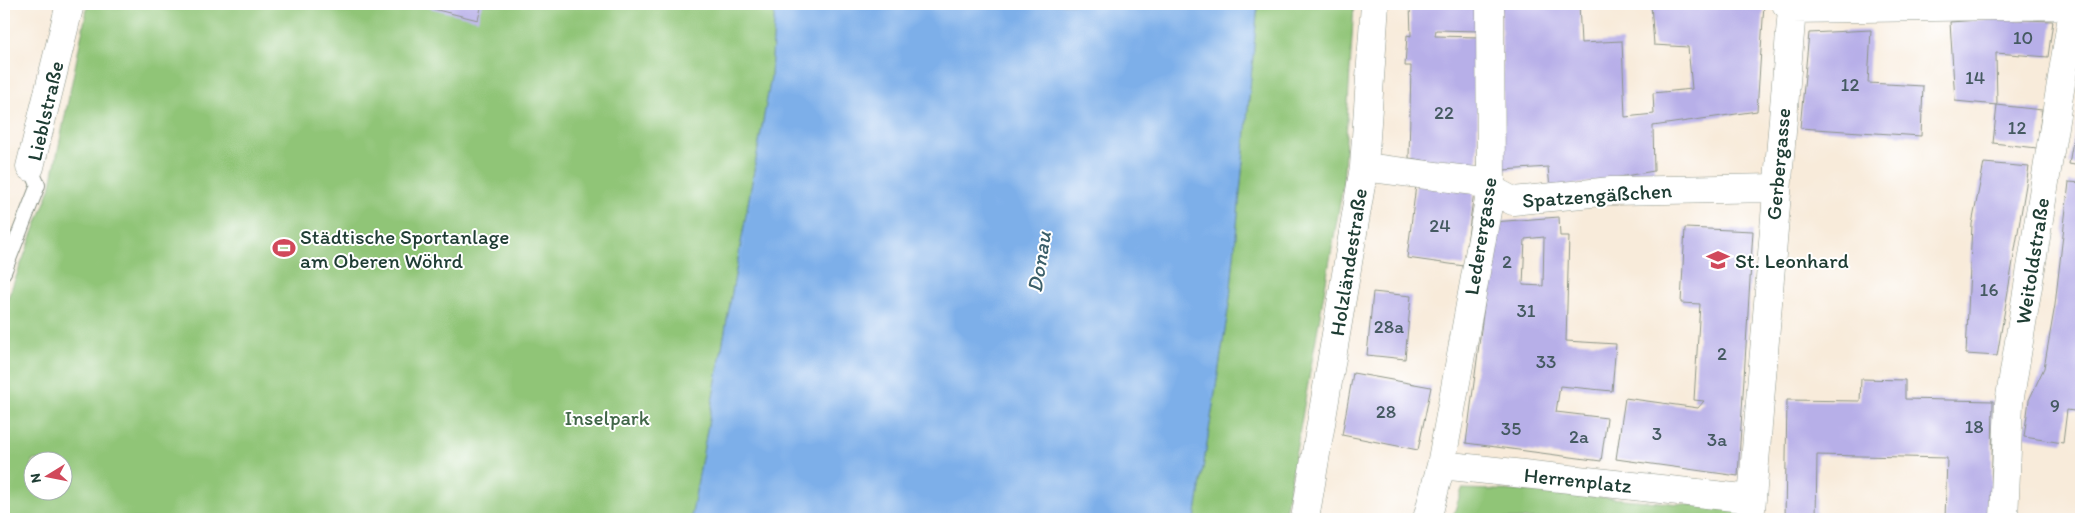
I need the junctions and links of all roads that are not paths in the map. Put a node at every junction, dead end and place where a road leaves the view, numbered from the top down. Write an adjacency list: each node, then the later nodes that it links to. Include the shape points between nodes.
1 (70, 4): 6 (street, Lieblstraße)
2 (1375, 4): 7 (street, Holzländestraße)
3 (1490, 4): 9 (street, Lederergasse)
4 (2074, 4): 5 (street); 15 (street, Weitoldstraße, via 2009,403)
5 (1789, 6): 8 (street, Gerbergasse)
6 (30, 167): 10 (lane, Lieblstraße, via 38,185)
7 (1364, 167): 9 (street, Spatzengäßchen, via 1475,181); 13 (street, Holzländestraße)
8 (1776, 188): 9 (street, Spatzengäßchen, via 1611,192 1513,201); 12 (street, Gerbergasse)
9 (1491, 189): 11 (street, Lederergasse)
10 (4, 272)
11 (1441, 465): 12 (street, Herrenplatz); 14 (street)
12 (1751, 509)
13 (1305, 519)
14 (1427, 519)
15 (2004, 519)

